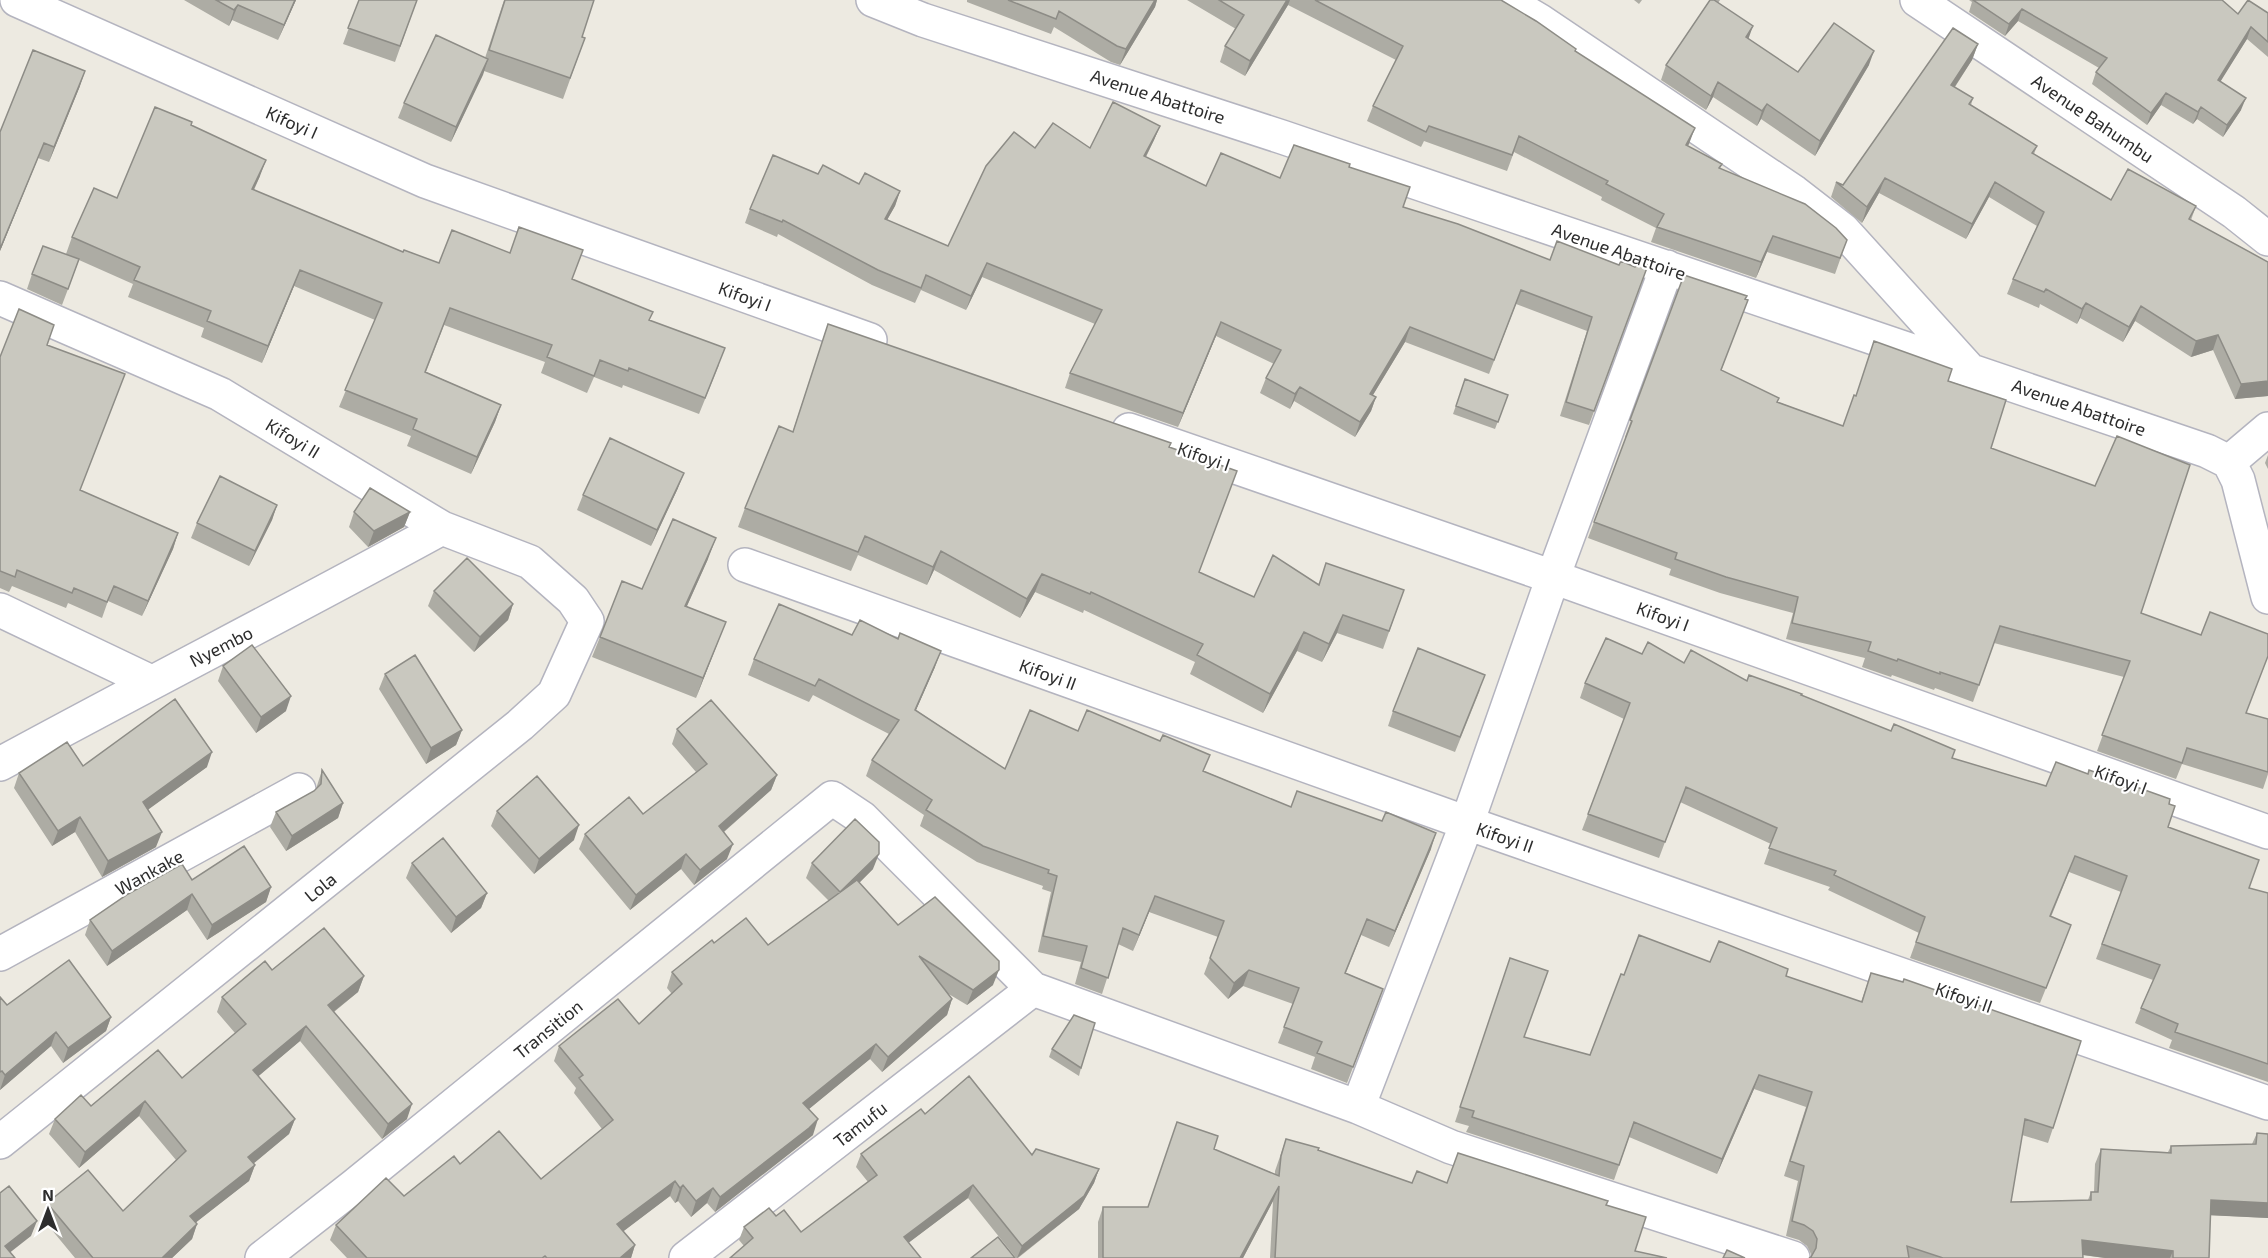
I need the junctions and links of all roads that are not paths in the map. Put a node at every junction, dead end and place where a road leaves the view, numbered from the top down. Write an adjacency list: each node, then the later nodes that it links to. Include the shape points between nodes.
1 (17, 0): 10 (street, Kifoyi I, via 425,181)
2 (873, 0): 5 (street, Avenue Abattoire)
3 (1505, 0): 6 (street)
4 (1917, 0): 7 (street, Avenue Bahumbu, via 2234,212)
5 (930, 10): 8 (street, Avenue Abattoire, via 1271,133)
6 (1548, 10): 11 (street, via 1844,230)
7 (2268, 239)
8 (1667, 267): 11 (street, Avenue Abattoire); 17 (street)
9 (0, 298): 15 (street, Kifoyi II, via 220,394)
10 (893, 348)
11 (1968, 369): 14 (street, Avenue Abattoire)
12 (1105, 422): 17 (street, Kifoyi I)
13 (2268, 429): 14 (street)
14 (2229, 462): 18 (street, via 2238,480)
15 (442, 528): 19 (street, Kifoyi II, via 530,562); 21 (street, Nyembo)
16 (745, 566): 24 (street, Kifoyi II)
17 (1553, 577): 24 (street); 25 (street, Kifoyi I)
18 (2268, 597)
19 (573, 600): 30 (street, Lola, via 587,621 554,694 502,740)
20 (0, 610): 21 (street)
21 (151, 682): 22 (street, Nyembo)
22 (0, 764)
23 (299, 790): 26 (street, Wankake)
24 (1467, 823): 28 (street, Kifoyi II); 29 (street)
25 (2268, 832)
26 (0, 954)
27 (1033, 989): 29 (street); 31 (street, Transition, via 862,818 832,798); 32 (street, Tamufu)
28 (2268, 1103)
29 (1358, 1107): 33 (street, via 1450,1147)
30 (0, 1142)
31 (262, 1258)
32 (686, 1258)
33 (1793, 1258)

